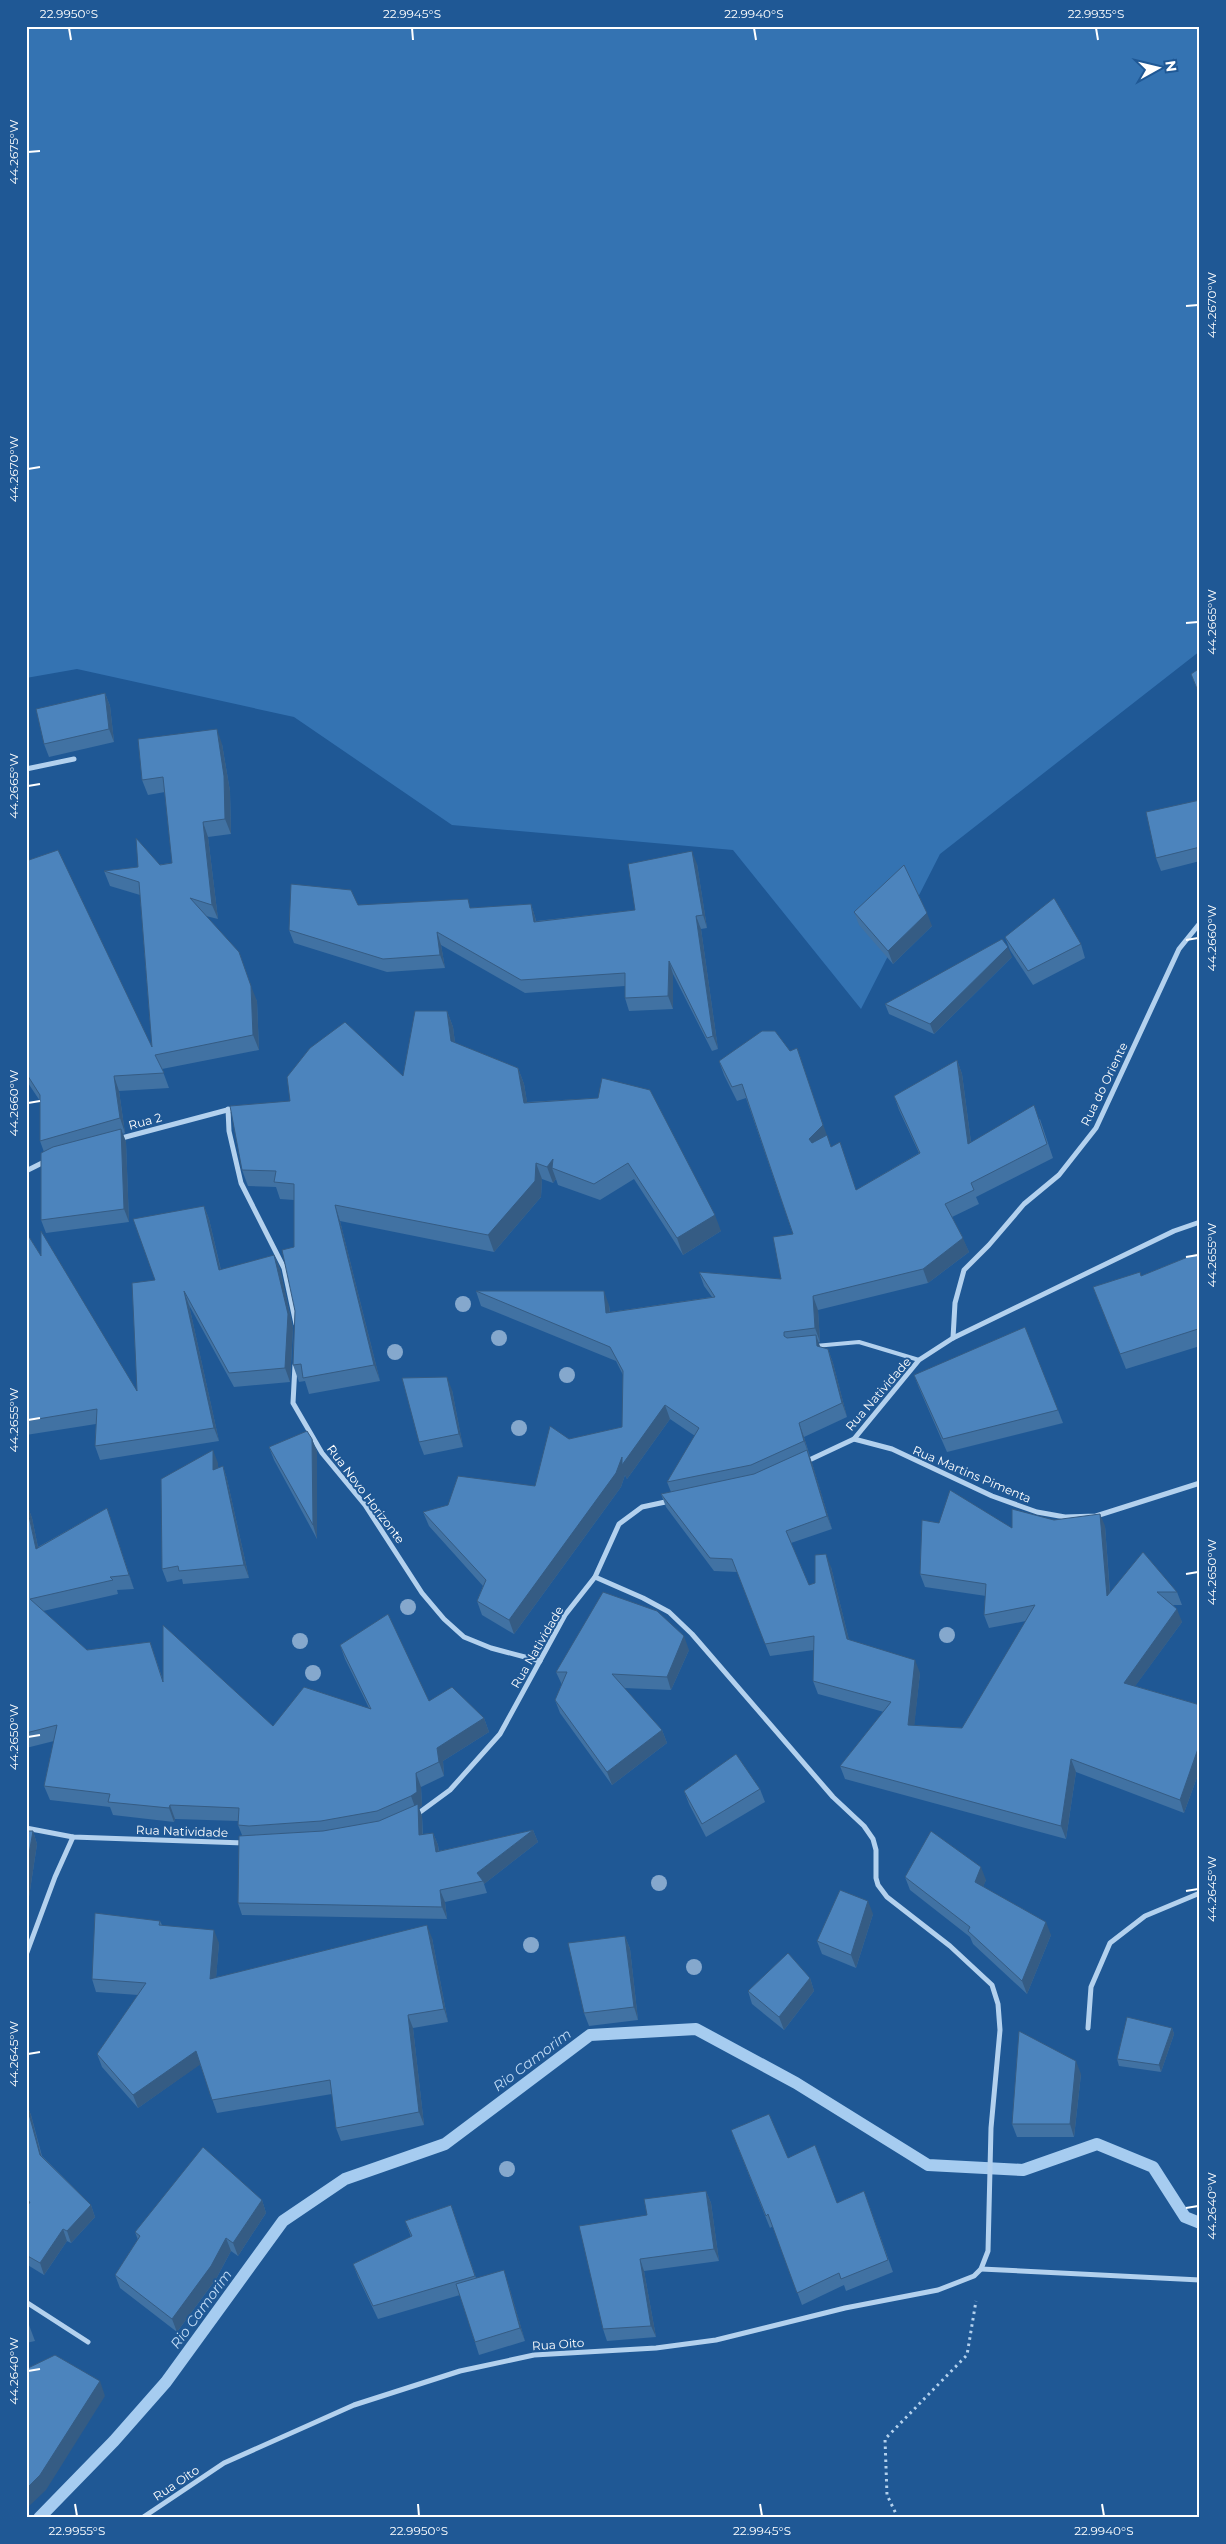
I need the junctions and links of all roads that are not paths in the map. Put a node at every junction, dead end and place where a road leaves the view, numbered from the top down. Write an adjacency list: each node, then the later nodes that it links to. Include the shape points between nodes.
1 (74, 759): 2 (street)
2 (26, 769)
3 (1200, 923): 11 (street, Rua do Oriente, via 1179,949 1096,1128 1059,1175 1024,1204 964,1270 955,1303)
4 (236, 1108): 5 (street, Rua 2)
5 (228, 1109): 6 (street, Rua 2); 10 (street, via 229,1130 242,1183 284,1268)
6 (114, 1140)
7 (49, 1160): 8 (street)
8 (26, 1171)
9 (1200, 1222): 11 (street, Rua Natividade)
10 (297, 1328)
11 (953, 1338): 14 (street, Rua Natividade)
12 (810, 1346): 14 (lane, via 859,1342)
13 (295, 1356): 20 (street, Rua Novo Horizonte, via 293,1404 322,1453 365,1505 422,1593 464,1637)
14 (920, 1360): 15 (street, Rua Natividade)
15 (854, 1439): 16 (street, Rua Natividade); 17 (street, Rua Martins Pimenta, via 892,1449 1001,1499 1037,1512 1065,1517 1096,1516)
16 (802, 1463)
17 (1200, 1483)
18 (680, 1499): 19 (street, Rua Natividade, via 642,1507 619,1524)
19 (595, 1577): 20 (street, Rua Natividade, via 565,1615); 28 (street, via 669,1612 692,1634 833,1797 873,1838 876,1878 887,1897 950,1946 992,1985 998,2004 1000,2030 991,2128 988,2251)
20 (540, 1661): 21 (street, Rua Natividade, via 500,1734 450,1790)
21 (409, 1818)
22 (26, 1828): 23 (street, Rua Natividade)
23 (73, 1837): 24 (street, Rua Natividade); 26 (street)
24 (254, 1844)
25 (1200, 1893): 27 (street, via 1145,1916 1110,1943 1091,1987)
26 (26, 1955)
27 (1088, 2028)
28 (982, 2269): 29 (street); 32 (street, Rua Oito, via 974,2276 938,2290 845,2308 716,2340 656,2348 534,2355 460,2371 354,2405 224,2463)
29 (1200, 2280)
30 (26, 2302): 31 (street)
31 (88, 2342)
32 (142, 2518)

